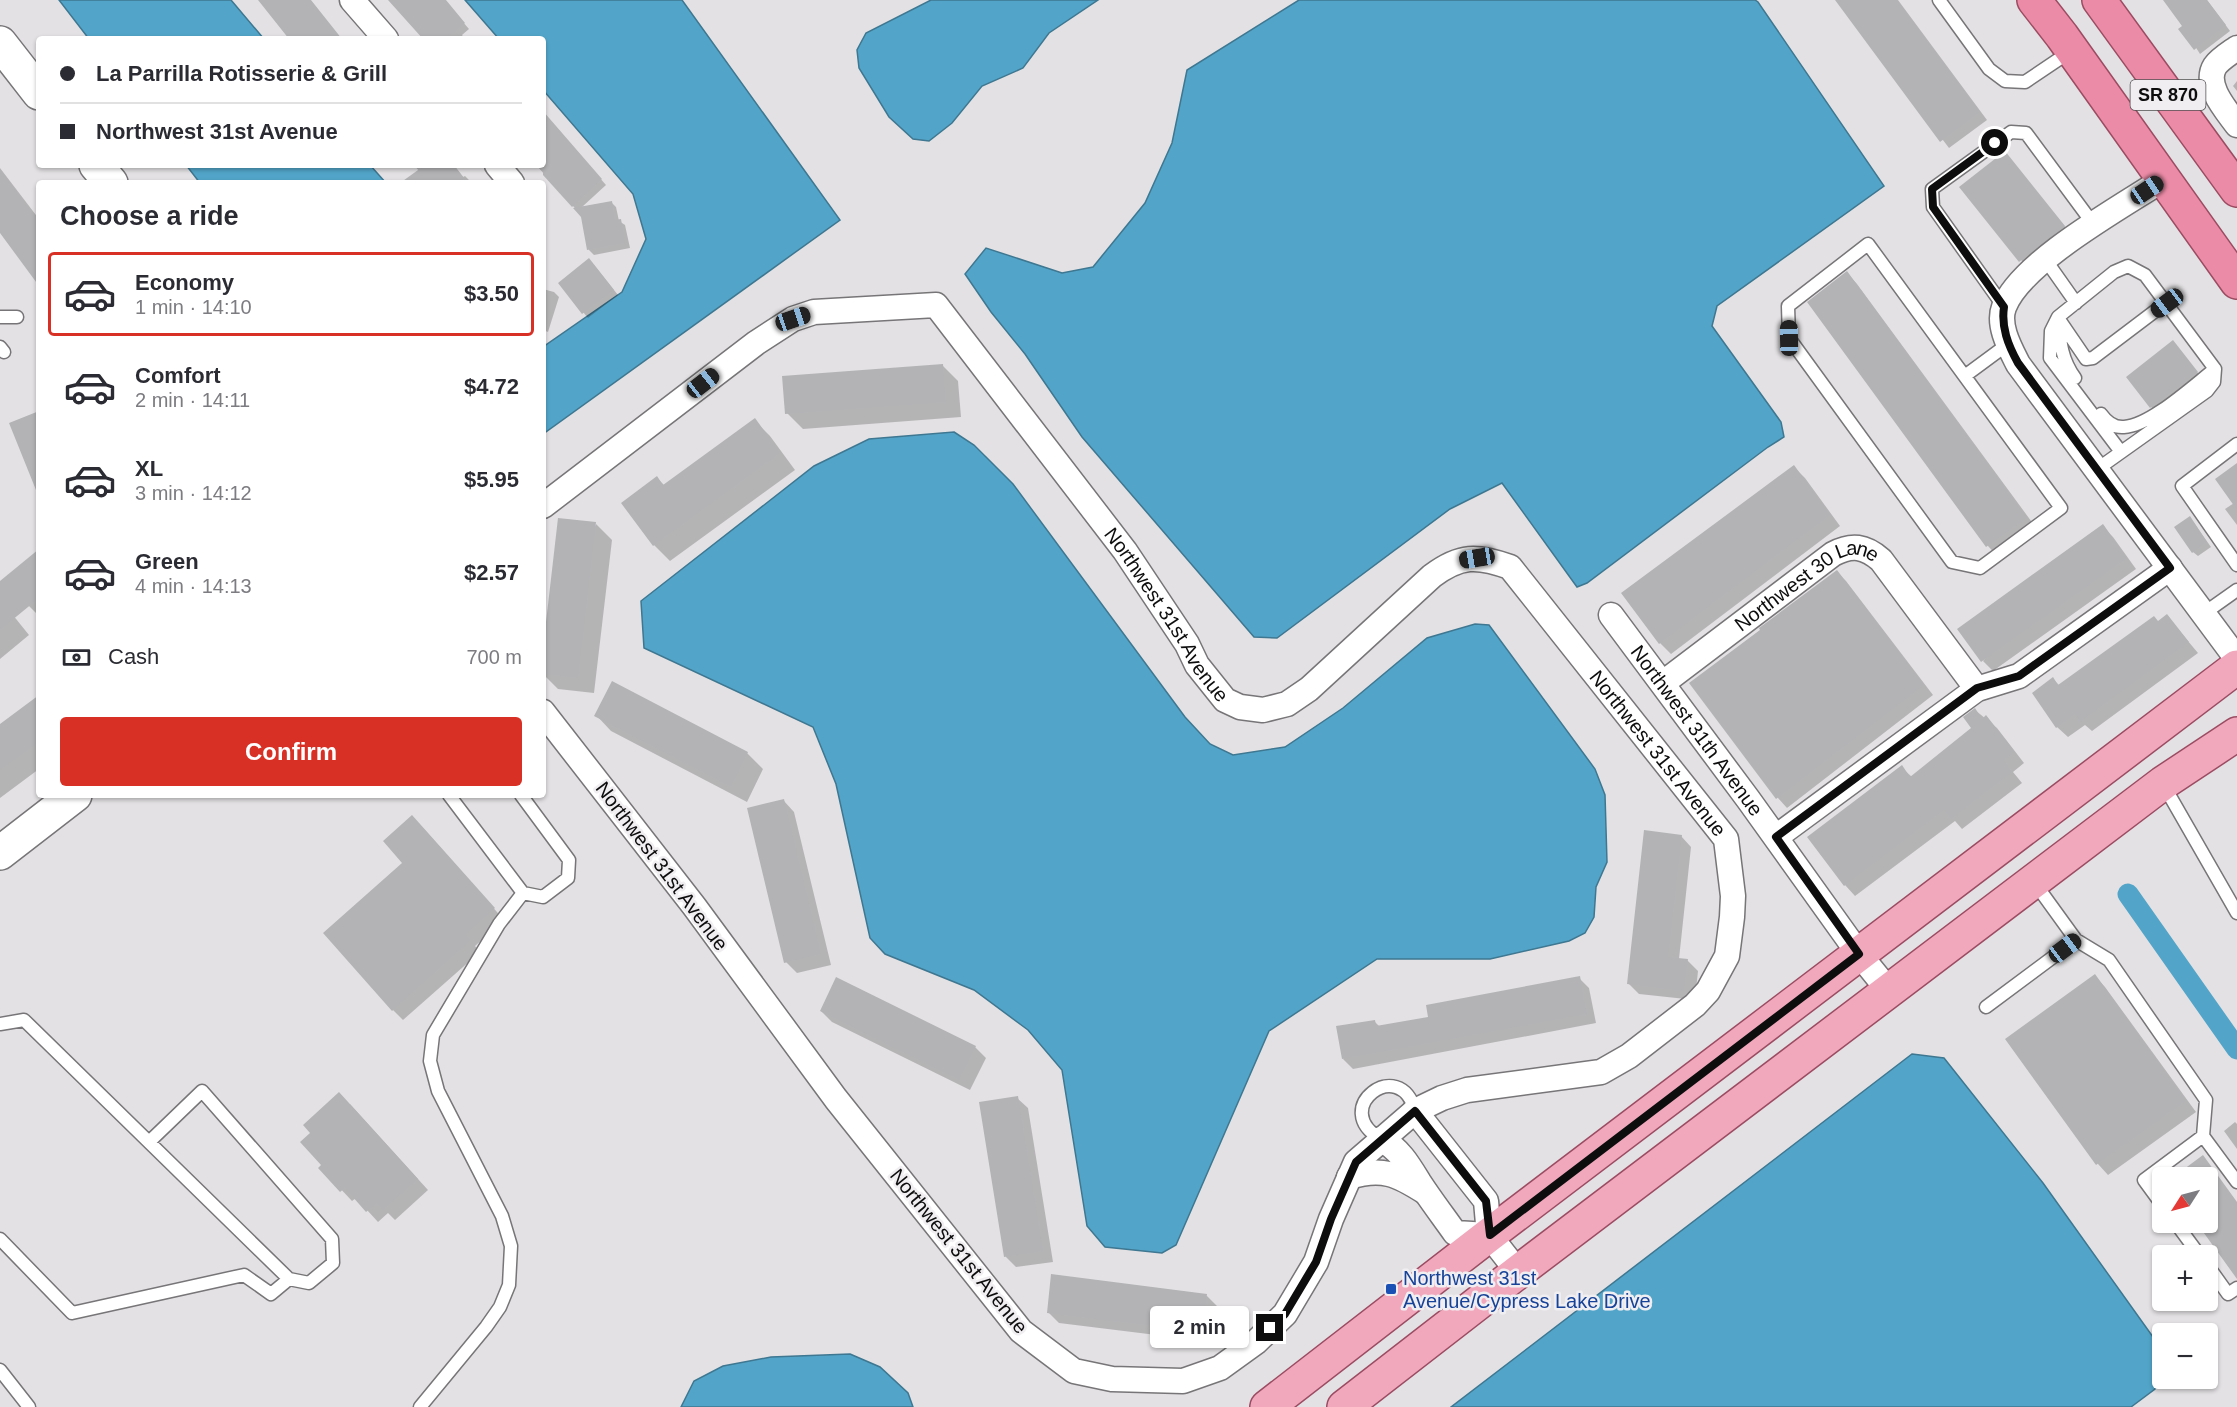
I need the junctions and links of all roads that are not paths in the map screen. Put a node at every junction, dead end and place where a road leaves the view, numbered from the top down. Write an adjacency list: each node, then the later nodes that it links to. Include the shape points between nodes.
1 (352, 0): 5 (street)
2 (1939, 0): 8 (lane, via 1989,69 2005,81 2025,82)
3 (2034, 0): 8 (highway, SR 870)
4 (2099, 0): 16 (highway, SR 870)
5 (383, 36)
6 (0, 43): 9 (main road)
7 (2237, 48): 10 (street, via 2216,65 2212,80 2216,94)
8 (2072, 50): 13 (highway, SR 870)
9 (36, 89)
10 (2237, 125)
11 (98, 168): 14 (main road)
12 (500, 168): 15 (street)
13 (2164, 179): 17 (street); 19 (highway, SR 870)
14 (108, 180)
15 (510, 180)
16 (2237, 190)
17 (2094, 225): 18 (street); 22 (lane, via 2026,133 2011,132 1932,189 1933,207)
18 (2045, 259): 20 (lane); 22 (street, via 2024,278)
19 (2237, 282)
20 (2076, 303): 21 (lane, via 2127,266 2145,275); 25 (lane)
21 (2167, 303): 25 (lane, via 2093,358 2086,359); 27 (lane)
22 (2004, 307): 26 (street, via 2002,318)
23 (0, 317): 24 (lane)
24 (17, 317)
25 (2058, 317): 27 (lane, via 2061,353 2067,368 2107,422 2121,428 2151,417); 30 (lane, via 2051,331 2050,358)
26 (2008, 344): 28 (lane); 31 (street)
27 (2215, 369): 30 (lane, via 2214,382 2207,391)
28 (1966, 375): 28 (lane, via 2061,508 1980,568 1952,562 1789,338 1788,306 1868,244)
29 (2237, 444): 33 (lane, via 2182,486)
30 (2121, 452): 31 (lane)
31 (2096, 470): 34 (street)
32 (546, 504): 58 (street, Northwest 31st Avenue, via 793,319 814,312 936,305 1125,551 1197,665 1225,700 1240,707 1263,710 1287,704 1309,689 1450,563 1477,558 1510,567 1726,839 1733,896 1727,956 1708,991 1695,1005 1602,1072 1467,1090)
33 (2237, 565)
34 (2170, 568): 36 (street); 41 (street, via 2019,676)
35 (2237, 590): 36 (lane)
36 (2203, 614): 38 (street)
37 (1611, 615): 40 (street, Northwest 31th Avenue)
38 (2237, 659)
39 (2237, 667): 54 (main road)
40 (1663, 683): 41 (street, Northwest 30 Lane, via 1833,554 1851,547 1872,552 1881,560); 48 (street, Northwest 31th Avenue)
41 (1977, 688): 48 (street)
42 (546, 716): 64 (street, Northwest 31st Avenue, via 694,906 836,1099 1021,1331 1074,1371 1112,1379 1183,1381 1220,1368 1256,1342 1285,1314 1316,1262)
43 (2237, 734): 44 (main road)
44 (2163, 783): 50 (main road); 52 (lane)
45 (71, 798): 49 (main road)
46 (451, 798): 51 (lane)
47 (523, 798): 51 (lane, via 569,860 568,878 543,897)
48 (1776, 837): 54 (street, Northwest 31th Avenue)
49 (0, 852)
50 (2034, 882): 53 (lane); 55 (main road)
51 (523, 893): 76 (lane, via 499,924 433,1035 430,1061 438,1091 502,1215 511,1246 509,1285 486,1328)
52 (2237, 913)
53 (2076, 940): 56 (lane); 59 (lane, via 2109,960 2206,1100)
54 (1859, 954): 55 (street, Northwest 31th Avenue); 68 (main road)
55 (1889, 991): 70 (main road)
56 (1986, 1007)
57 (0, 1024): 61 (lane, via 24,1020)
58 (1415, 1111): 60 (street, Northwest 31st Avenue); 60 (lane, via 1412,1100 1400,1088 1382,1086 1374,1090 1363,1103 1362,1112 1367,1128); 68 (street, via 1486,1201)
59 (2203, 1136): 62 (lane); 65 (lane)
60 (1382, 1139): 64 (street, Northwest 31st Avenue, via 1356,1162); 67 (street, via 1408,1162)
61 (149, 1142): 71 (lane); 71 (lane, via 202,1092 333,1239 333,1263 309,1283)
62 (2161, 1167)
63 (2152, 1174): 66 (lane, via 2144,1180)
64 (1349, 1177): 67 (street, via 1382,1172)
65 (2237, 1182)
66 (2152, 1191)
67 (1427, 1193): 68 (street, via 1455,1233)
68 (1490, 1235): 70 (street); 77 (main road)
69 (0, 1239): 71 (lane, via 72,1312 244,1275 271,1294)
70 (1518, 1272): 78 (main road)
71 (289, 1279)
72 (2218, 1280): 73 (lane, via 2228,1294)
73 (2237, 1288)
74 (0, 1370): 75 (lane)
75 (29, 1407)
76 (420, 1407)
77 (1267, 1407)
78 (1344, 1407)

